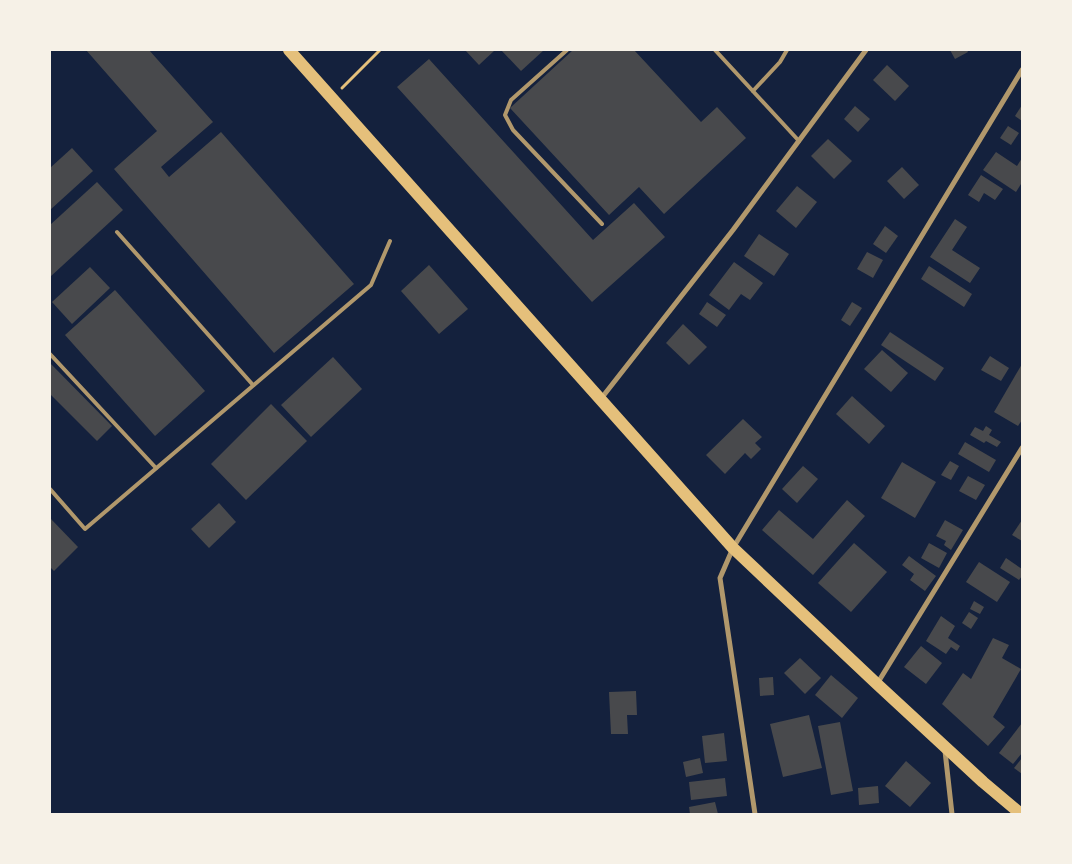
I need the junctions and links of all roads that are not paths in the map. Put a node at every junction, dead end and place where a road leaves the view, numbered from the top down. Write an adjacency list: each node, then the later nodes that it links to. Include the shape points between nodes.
1 (289, 50): 14 (main road)
2 (567, 50): 9 (lane, via 512,100 505,115 513,130)
3 (715, 50): 7 (lane)
4 (787, 50): 7 (lane)
5 (866, 50): 8 (street)
6 (1022, 70): 18 (street)
7 (753, 91): 8 (lane)
8 (799, 141): 14 (street)
9 (602, 224)
10 (116, 232): 13 (lane)
11 (390, 241): 13 (lane, via 371,285)
12 (50, 354): 16 (lane)
13 (253, 385): 16 (lane)
14 (600, 400): 18 (main road)
15 (1022, 448): 19 (street)
16 (156, 468): 17 (lane, via 85,528)
17 (50, 489)
18 (733, 548): 19 (main road); 21 (street, via 720,578)
19 (877, 684): 20 (main road)
20 (944, 745): 22 (street); 23 (main road)
21 (755, 814)
22 (952, 814)
23 (1021, 814)

